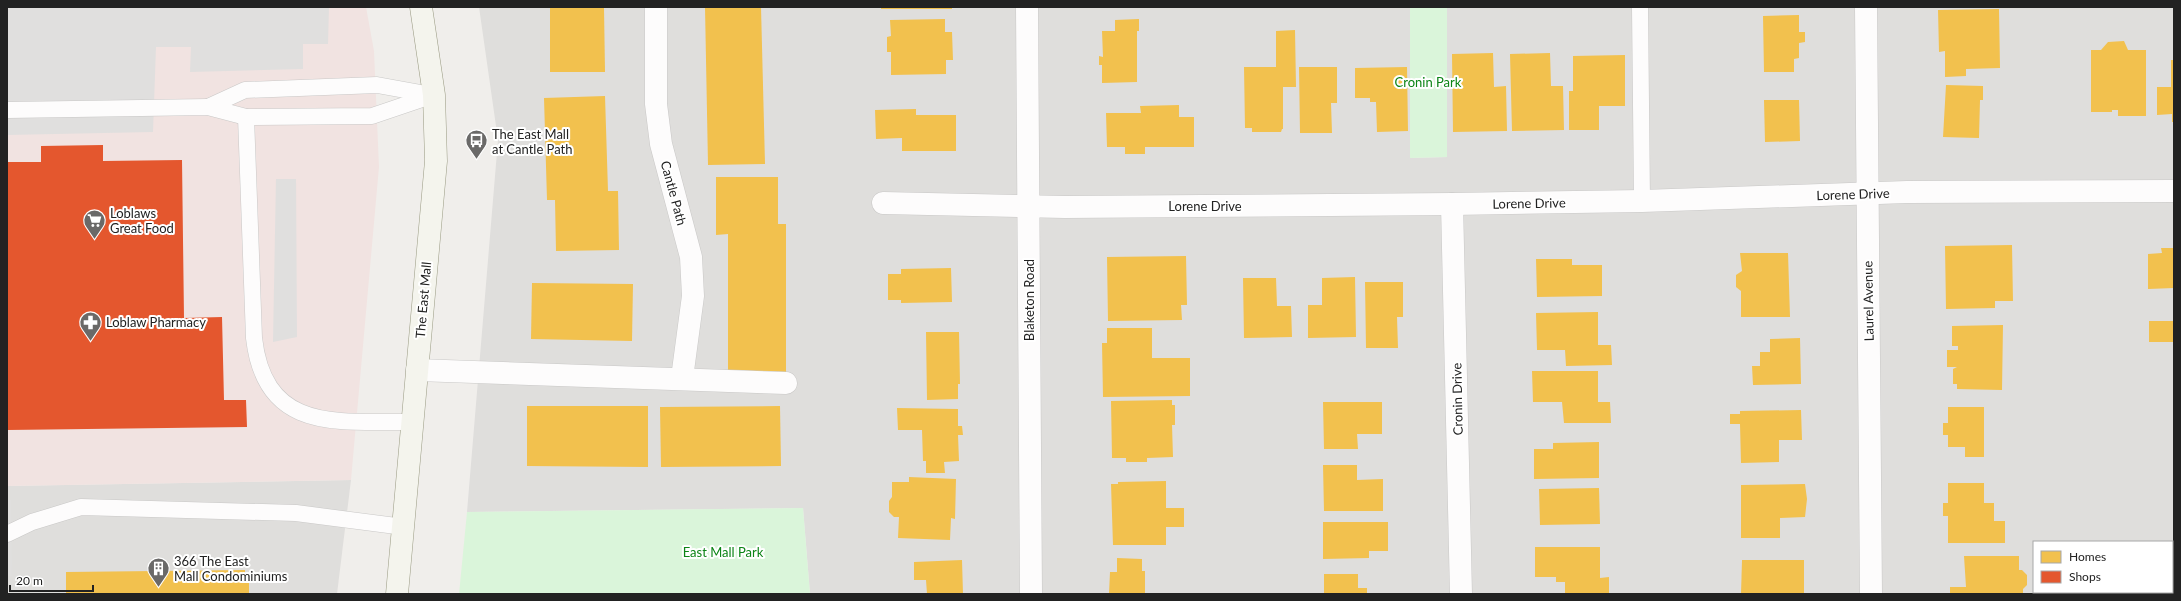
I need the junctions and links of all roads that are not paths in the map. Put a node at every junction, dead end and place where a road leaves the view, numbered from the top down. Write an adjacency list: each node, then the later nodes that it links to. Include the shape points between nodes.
1 (421, 7): 6 (main road, The East Mall)
2 (656, 7): 17 (street, Cantle Path, via 656,104 661,144 691,257 693,296)
3 (1027, 7): 15 (street, Blaketon Road)
4 (1640, 7): 12 (lane)
5 (1866, 7): 11 (street, Laurel Avenue)
6 (434, 95): 7 (lane, via 377,85 245,90); 9 (lane, via 372,116); 16 (main road, The East Mall, via 436,161)
7 (208, 107): 8 (lane); 9 (lane)
8 (7, 110)
9 (246, 117): 19 (lane, via 254,338 256,359 264,378 283,402 310,416 344,421)
10 (2174, 191): 11 (street, Lorene Drive)
11 (1867, 193): 12 (street, Lorene Drive); 25 (street, Laurel Avenue)
12 (1642, 201): 14 (street, Lorene Drive)
13 (883, 203): 15 (street, Lorene Drive)
14 (1452, 204): 15 (street, Lorene Drive); 24 (street, Cronin Drive)
15 (1028, 207): 23 (street, Blaketon Road)
16 (417, 370): 17 (street); 19 (main road, The East Mall)
17 (682, 378): 18 (street)
18 (786, 383)
19 (413, 422): 20 (main road, The East Mall)
20 (404, 527): 21 (lane, via 296,513 81,507 32,522); 22 (main road, The East Mall)
21 (7, 534)
22 (397, 594)
23 (1031, 594)
24 (1461, 594)
25 (1872, 594)

